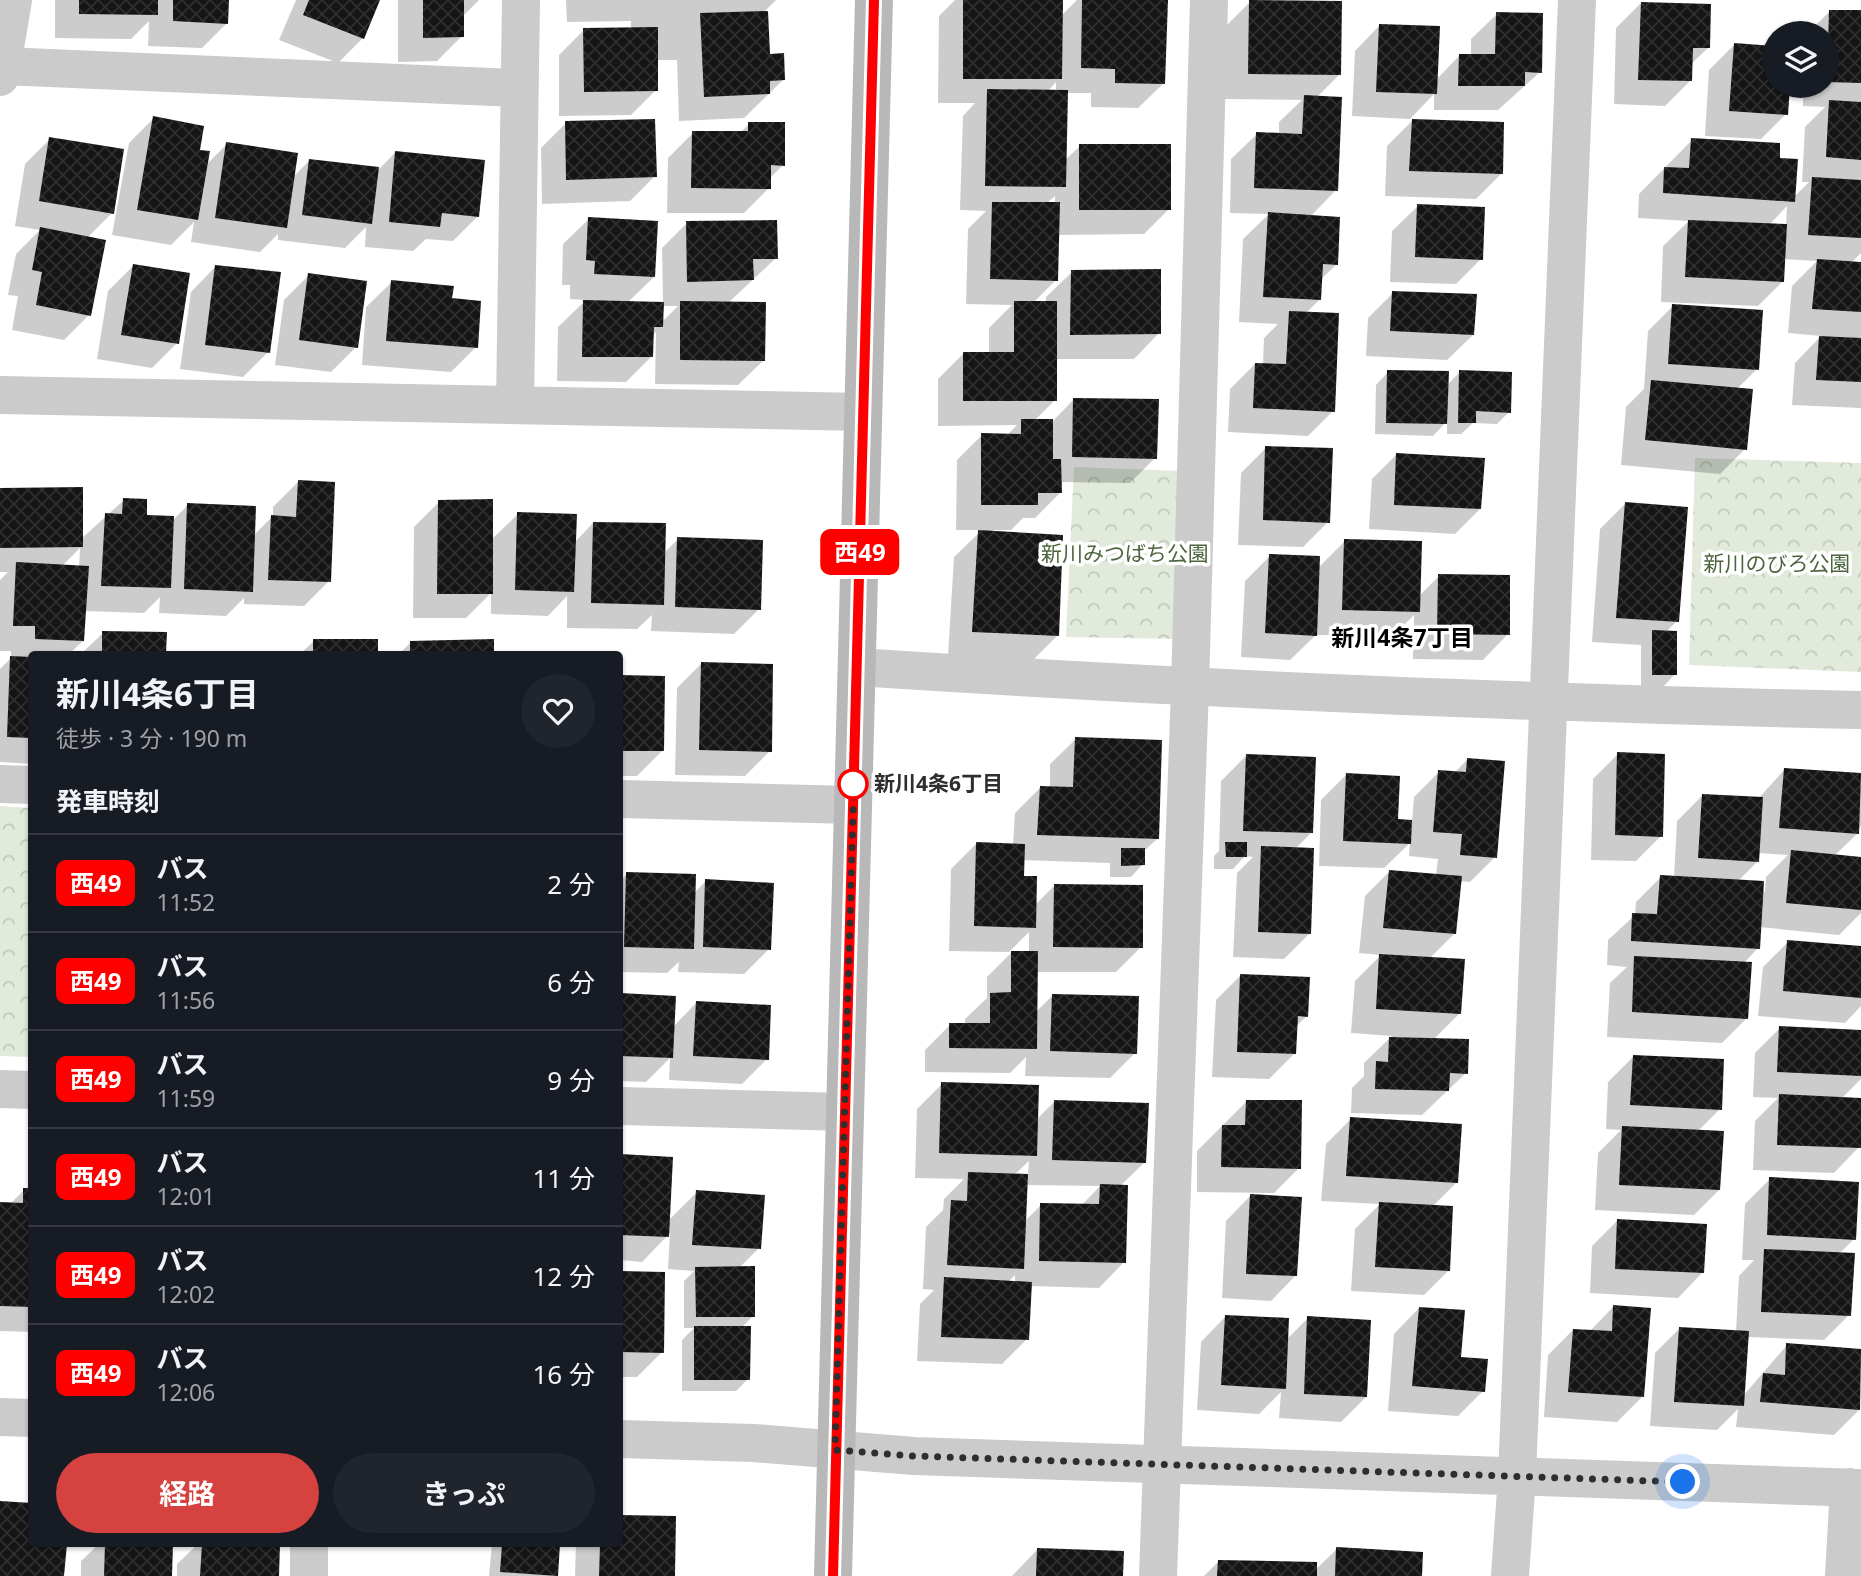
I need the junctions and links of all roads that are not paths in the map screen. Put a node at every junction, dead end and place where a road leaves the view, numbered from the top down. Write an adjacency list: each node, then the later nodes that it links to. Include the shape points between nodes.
1 (12, 0): 6 (street)
2 (521, 0): 7 (street)
3 (874, 0): 10 (street)
4 (1209, 0): 12 (street)
5 (1577, 0): 13 (street)
6 (1, 72): 7 (street)
7 (518, 88): 9 (street)
8 (0, 395): 9 (street)
9 (515, 405): 10 (street)
10 (863, 412): 11 (street)
11 (857, 667): 12 (street); 18 (street)
12 (1190, 688): 13 (street); 27 (street)
13 (1548, 703): 14 (street); 28 (street)
14 (1861, 710)
15 (0, 784): 16 (street)
16 (28, 785)
17 (623, 799): 18 (street)
18 (853, 805): 22 (street)
19 (0, 1089): 20 (street)
20 (28, 1090)
21 (623, 1106): 22 (street)
22 (845, 1112): 26 (street)
23 (0, 1417): 24 (street)
24 (28, 1418)
25 (623, 1439): 26 (street)
26 (835, 1450): 27 (street); 32 (street)
27 (1162, 1464): 28 (street); 33 (street)
28 (1517, 1476): 29 (street); 34 (street)
29 (1855, 1488): 35 (street)
30 (309, 1547): 31 (street)
31 (309, 1576)
32 (833, 1576)
33 (1158, 1576)
34 (1510, 1576)
35 (1844, 1576)

